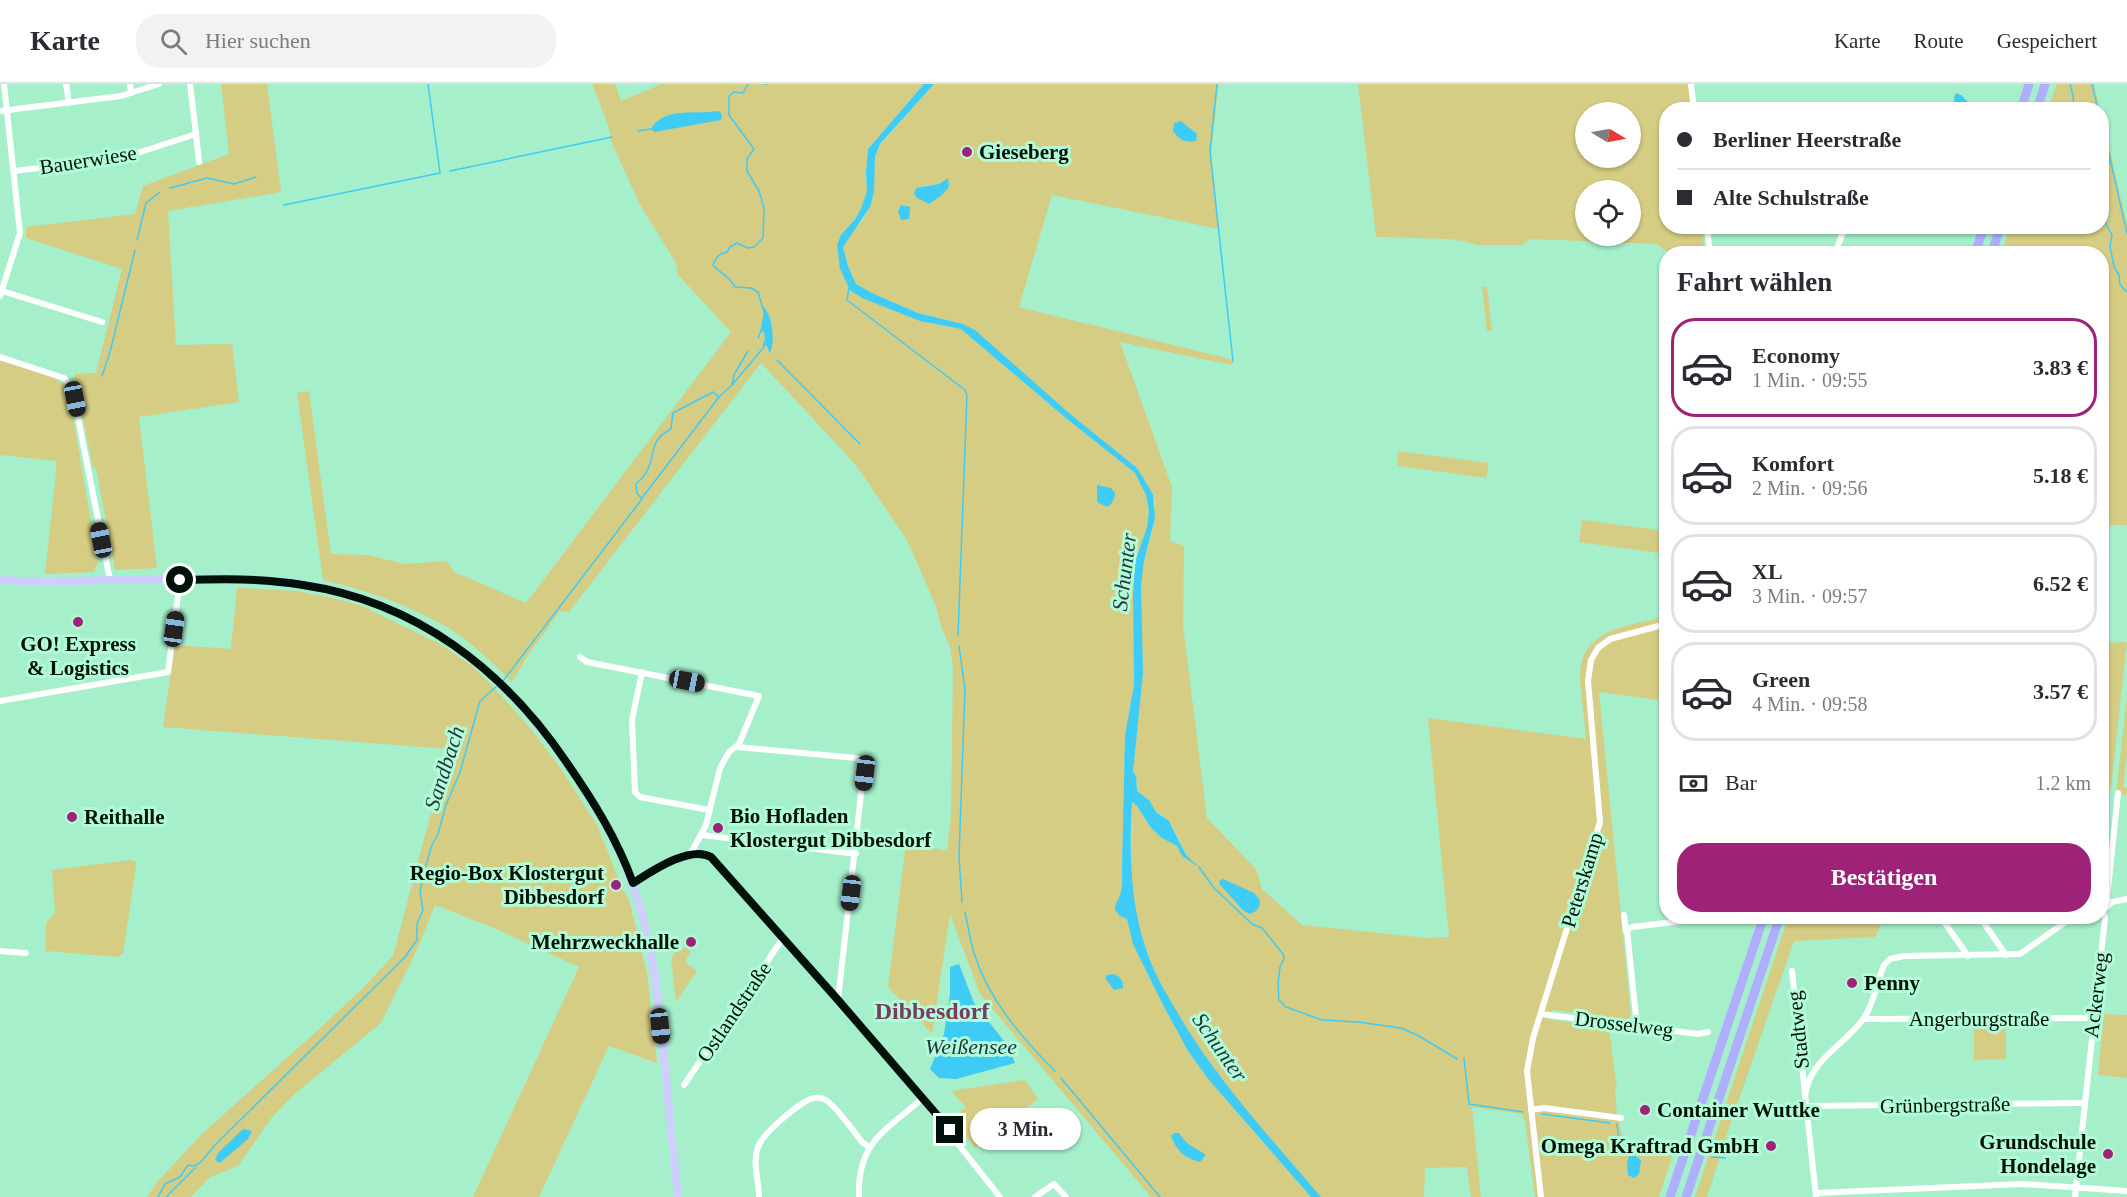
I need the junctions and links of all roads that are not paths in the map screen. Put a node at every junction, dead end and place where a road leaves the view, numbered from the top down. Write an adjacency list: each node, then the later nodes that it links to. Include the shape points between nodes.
1 (4, 84): 14 (street)
2 (66, 84): 13 (street)
3 (130, 84): 9 (street)
4 (159, 84): 9 (street)
5 (190, 84): 15 (street)
6 (1691, 84): 10 (street)
7 (2029, 84): 11 (highway)
8 (2045, 84): 12 (highway)
9 (131, 93): 13 (street)
10 (1693, 102)
11 (2023, 102)
12 (2039, 102)
13 (69, 103): 14 (street)
14 (3, 110): 17 (street)
15 (196, 134): 16 (street); 17 (street, Bauerwiese, via 122,158)
16 (199, 162)
17 (14, 171): 18 (street, via 20,233)
18 (1, 293): 19 (street)
19 (102, 322)
20 (0, 357): 22 (street, via 64,378 72,387)
21 (0, 579): 22 (main road)
22 (110, 580): 23 (main road)
23 (180, 580): 27 (street, via 168,672); 36 (main road, via 302,584 388,608 465,652 507,689 557,748 606,822)
24 (1659, 626): 55 (street, Peterskamp, via 1610,639 1591,660 1588,681 1600,822)
25 (580, 657): 26 (street, via 587,662)
26 (642, 672): 28 (street, via 759,696); 30 (street, via 632,720 635,792 640,797)
27 (0, 701)
28 (737, 747): 30 (street, via 729,752 720,768); 34 (street, via 860,760 865,773)
29 (2118, 793): 32 (street, Ackerweg)
30 (709, 810): 31 (street)
31 (702, 835): 33 (street); 34 (street)
32 (2112, 851): 35 (street, Ackerweg)
33 (691, 853): 36 (street); 48 (street, via 703,853 714,860)
34 (856, 854): 54 (street)
35 (2109, 880)
36 (633, 883): 71 (main road, via 655,980)
37 (2127, 899): 38 (street)
38 (2109, 904)
39 (1624, 915): 47 (street)
40 (1659, 924): 47 (street, via 1629,927)
41 (1761, 924): 78 (highway)
42 (1777, 924): 79 (highway)
43 (1946, 924): 52 (street)
44 (1985, 924): 51 (street)
45 (2063, 924): 51 (street, via 2024,952)
46 (2104, 924): 56 (street, Ackerweg)
47 (1626, 933): 58 (street)
48 (783, 938): 54 (street); 60 (street, Ostlandstraße)
49 (0, 951): 50 (street)
50 (26, 953)
51 (2006, 955): 52 (street)
52 (1968, 956): 57 (street, via 1890,959 1884,965)
53 (1792, 971): 61 (street, Stadtweg)
54 (838, 1000): 62 (street)
55 (1541, 1014): 58 (street, Drosselweg); 65 (street, Peterskamp, via 1527,1065)
56 (2094, 1018): 57 (street, Angerburgstraße); 63 (street, Ackerweg)
57 (1863, 1019): 61 (street, via 1815,1070)
58 (1636, 1026): 59 (street, Drosselweg)
59 (1707, 1032)
60 (684, 1085)
61 (1805, 1096): 64 (street, Stadtweg)
62 (922, 1098): 67 (street); 74 (street)
63 (2084, 1103): 64 (street, Grünbergstraße); 68 (street, Ackerweg)
64 (1806, 1107): 70 (street, Stadtweg)
65 (1532, 1110): 66 (street, via 1544,1108); 77 (street, Peterskamp)
66 (1621, 1118)
67 (869, 1147): 72 (street, via 828,1102 809,1099 759,1145); 73 (street, via 860,1166)
68 (2076, 1188): 69 (street); 70 (street, via 2023,1184); 80 (street, Ackerweg)
69 (2127, 1191)
70 (1816, 1195)
71 (678, 1197)
72 (759, 1197)
73 (859, 1197)
74 (1000, 1197)
75 (1035, 1197): 76 (street, via 1054,1184)
76 (1066, 1197)
77 (1541, 1197)
78 (1670, 1197)
79 (1686, 1197)
80 (2074, 1197)

